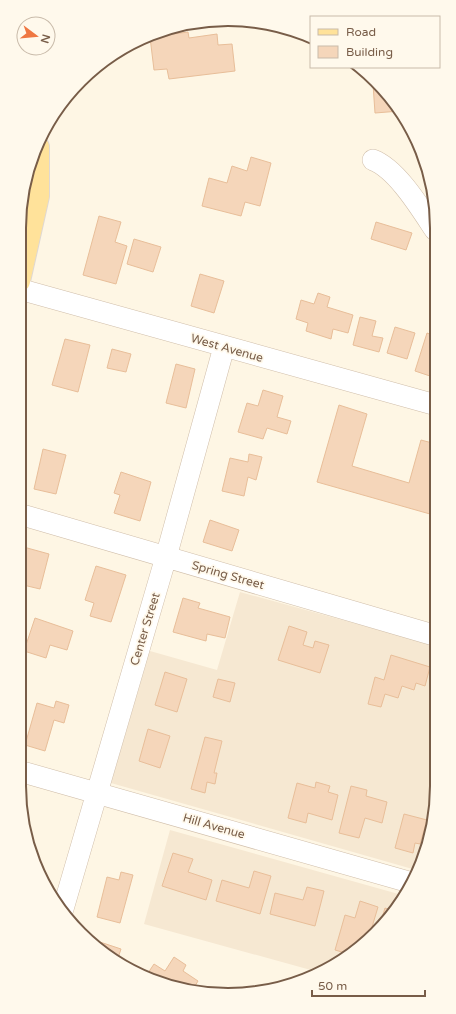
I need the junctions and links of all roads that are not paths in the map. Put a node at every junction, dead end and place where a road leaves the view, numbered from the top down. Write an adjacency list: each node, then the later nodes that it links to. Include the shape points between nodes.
1 (38, 160): 4 (main road, via 38,196)
2 (373, 160): 3 (street, via 392,172)
3 (430, 223)
4 (26, 250)
5 (26, 291): 6 (street, West Avenue)
6 (224, 347): 7 (street, West Avenue); 9 (street, Center Street)
7 (430, 403)
8 (26, 516): 9 (street, Spring Street)
9 (166, 557): 10 (street, Spring Street); 12 (street, Center Street)
10 (430, 634)
11 (26, 773): 12 (street, Hill Avenue)
12 (96, 793): 13 (street, Hill Avenue); 14 (street, Center Street)
13 (406, 881)
14 (64, 903)

